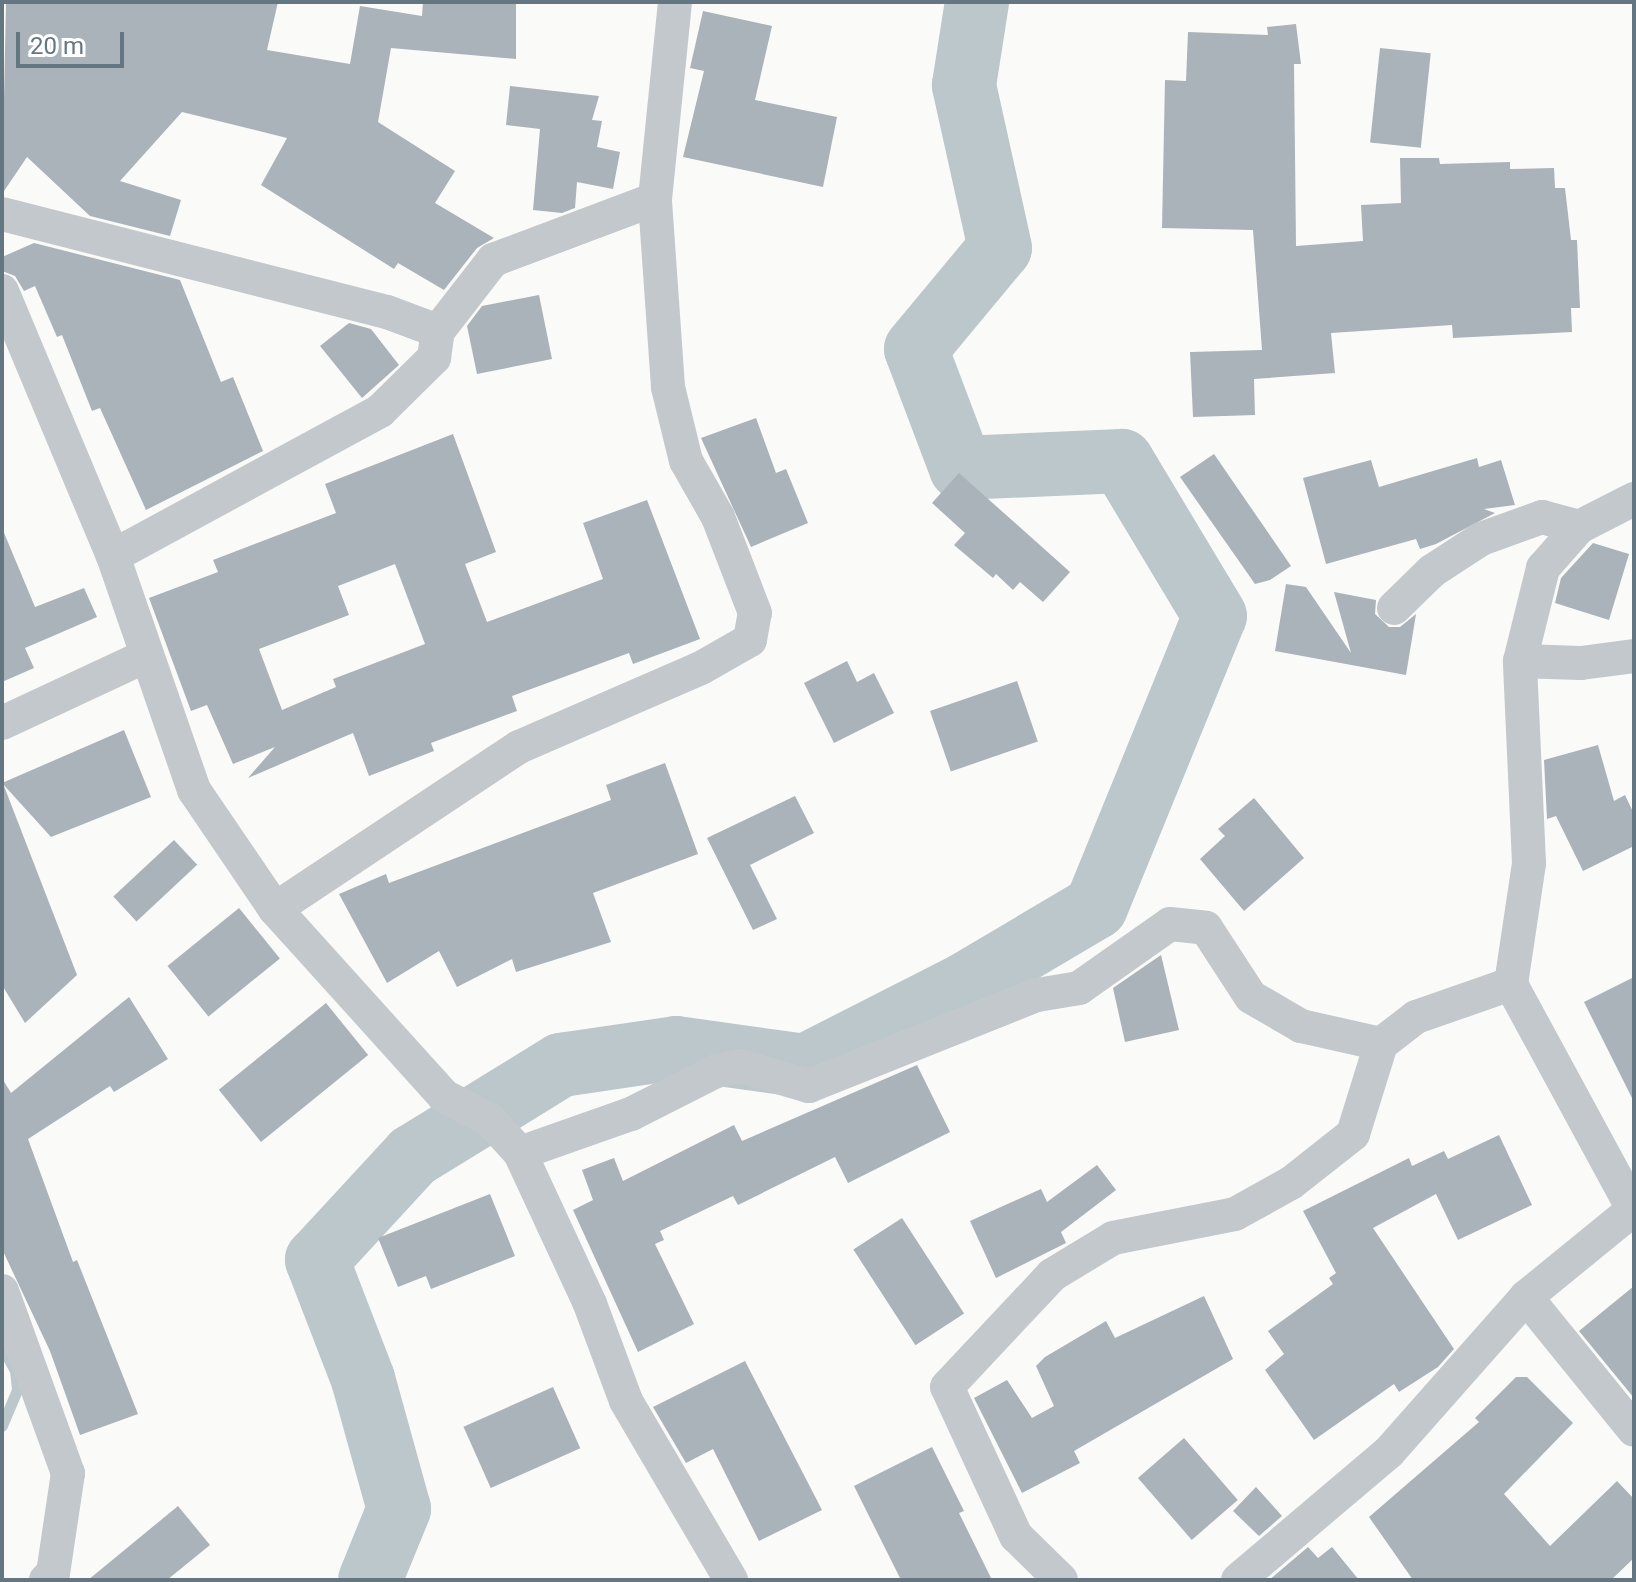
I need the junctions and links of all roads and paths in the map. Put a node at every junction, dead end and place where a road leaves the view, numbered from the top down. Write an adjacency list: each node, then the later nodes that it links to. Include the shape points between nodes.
1 (675, 2): 2 (street)
2 (655, 199): 5 (street, via 493,260); 14 (street, via 668,387 686,461 718,517 755,613 750,640 701,668 519,747)
3 (2, 214): 5 (street, via 387,312)
4 (2, 292): 8 (street)
5 (438, 331): 8 (street, via 434,358 380,411)
6 (1634, 499): 7 (street)
7 (1579, 527): 9 (street, via 1542,517 1481,539 1432,571); 12 (street, via 1543,568)
8 (113, 556): 10 (street)
9 (1394, 608)
10 (146, 656): 13 (street); 14 (street, via 194,790)
11 (1634, 656): 12 (street, via 1581,663)
12 (1520, 661): 15 (street, via 1529,863)
13 (2, 723)
14 (275, 909): 17 (street, via 444,1096 490,1120)
15 (1511, 984): 16 (street, via 1416,1017); 18 (street)
16 (1381, 1044): 17 (street, via 1301,1026 1251,997 1206,928 1170,924 1079,988 1037,995 809,1086 740,1066 716,1071 631,1114); 24 (street, via 1353,1134 1291,1183 1235,1214 1113,1238 1052,1275 947,1387 1016,1536)
17 (520, 1153): 23 (street, via 590,1304 626,1401)
18 (1633, 1209): 20 (street)
19 (2, 1291): 22 (street, via 68,1473 53,1573)
20 (1526, 1297): 21 (street); 25 (street, via 1389,1452)
21 (1634, 1430)
22 (46, 1580)
23 (731, 1580)
24 (1061, 1580)
25 (1238, 1580)

